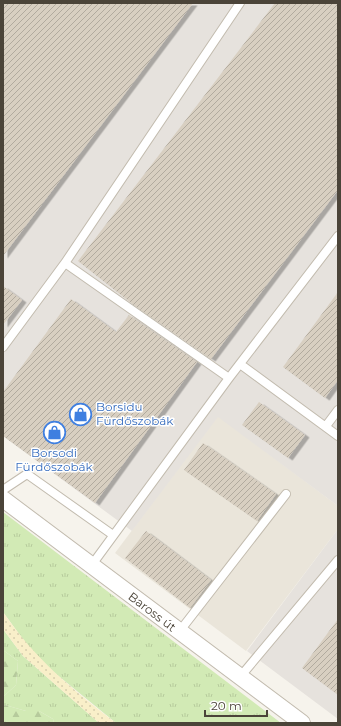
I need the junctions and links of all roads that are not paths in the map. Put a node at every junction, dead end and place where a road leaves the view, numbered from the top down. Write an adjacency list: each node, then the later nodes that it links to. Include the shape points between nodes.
1 (240, 3): 3 (lane)
2 (338, 236): 5 (lane)
3 (66, 263): 4 (lane); 6 (lane)
4 (3, 347)
5 (240, 364): 6 (lane); 8 (lane)
6 (229, 378): 13 (lane)
7 (338, 410): 8 (lane)
8 (326, 426): 9 (lane)
9 (338, 436)
10 (3, 490): 13 (lane, via 27,474)
11 (286, 494): 16 (lane)
12 (3, 499): 15 (street, Baross út)
13 (113, 535): 15 (lane)
14 (338, 560): 17 (lane)
15 (91, 566): 16 (street, Baross út)
16 (180, 632): 17 (street, Baross út)
17 (240, 677): 18 (street, Baross út)
18 (302, 723)

